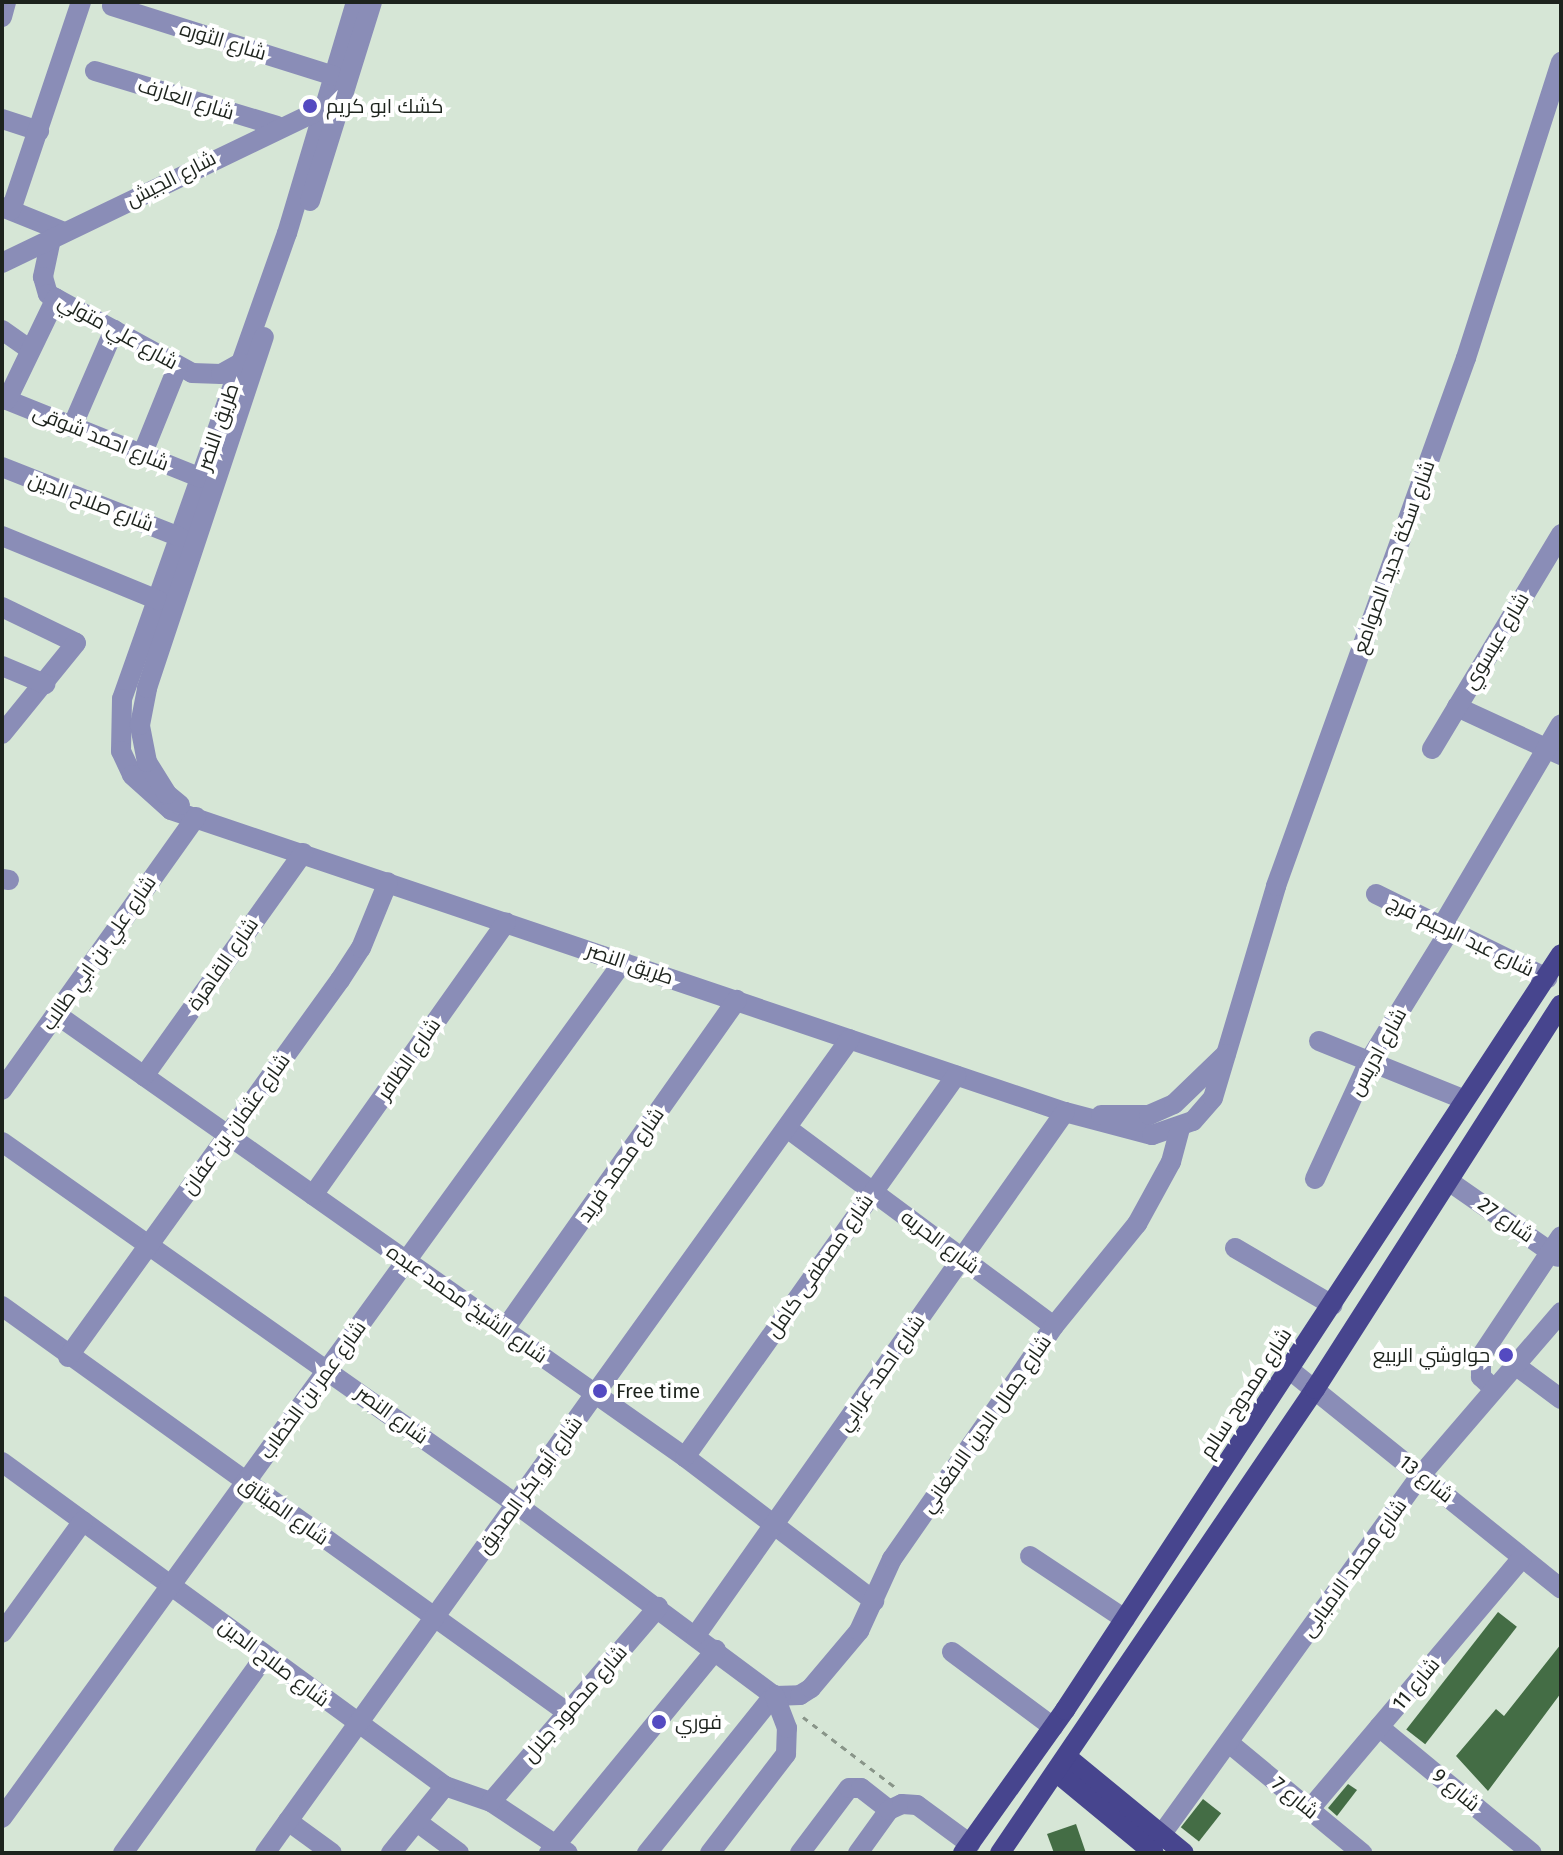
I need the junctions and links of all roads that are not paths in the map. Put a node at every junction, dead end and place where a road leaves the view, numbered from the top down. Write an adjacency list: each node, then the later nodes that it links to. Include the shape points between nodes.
1 (6, 2): 6 (street)
2 (81, 2): 14 (street)
3 (356, 2): 9 (street, طريق النصر)
4 (372, 2): 10 (street, طريق النصر)
5 (112, 6): 9 (street, شارع الثوره)
6 (2, 17)
7 (1561, 62): 55 (street, شارع سكة حديد الصوامع, via 1466,358 1276,886)
8 (95, 71): 13 (street, شارع العارف)
9 (334, 76): 11 (street, طريق النصر)
10 (343, 99): 11 (street, شارع الجيش); 41 (street, طريق النصر, via 147,688 140,725 147,762 167,794)
11 (323, 108): 13 (street, شارع الجيش); 22 (street, طريق النصر)
12 (2, 119): 14 (street)
13 (277, 126): 16 (street, شارع الجيش)
14 (39, 131): 15 (street)
15 (6, 208): 16 (street)
16 (58, 236): 17 (street, شارع الجيش); 18 (street, شارع علي متولي, via 43,286)
17 (2, 263)
18 (56, 298): 20 (street, شارع علي متولي); 21 (street)
19 (2, 330): 21 (street)
20 (114, 330): 23 (street, شارع علي متولي); 25 (street)
21 (28, 348): 24 (street)
22 (241, 363): 23 (street, شارع علي متولي, via 206,375); 28 (street, طريق النصر)
23 (178, 366): 26 (street)
24 (5, 399): 25 (street, شارع احمد شوقى)
25 (72, 427): 26 (street, شارع احمد شوقى)
26 (142, 455): 28 (street, شارع احمد شوقى)
27 (2, 467): 31 (street, شارع صلاح الدين)
28 (201, 478): 31 (street, طريق النصر)
29 (1561, 534): 36 (street, شارع عيسوي)
30 (2, 536): 32 (street)
31 (180, 537): 32 (street, طريق النصر)
32 (158, 600): 41 (street, طريق النصر, via 122,699 121,751 149,795)
33 (2, 607): 35 (street, via 76,643)
34 (2, 666): 35 (street)
35 (45, 684): 38 (street)
36 (1457, 707): 39 (street, شارع عيسوي); 40 (street)
37 (1561, 724): 40 (street, شارع ادريس)
38 (3, 732)
39 (1432, 749)
40 (1554, 752): 46 (street, شارع ادريس)
41 (196, 817): 42 (street, طريق النصر); 52 (street, شارع علي بن ابي طالب)
42 (303, 853): 43 (street, طريق النصر); 58 (street, شارع القاهرة)
43 (388, 882): 45 (street, طريق النصر); 64 (street, شارع عثمان بن عفان, via 361,948)
44 (1376, 894): 46 (street, شارع عبد الرحيم فرج)
45 (506, 922): 48 (street, طريق النصر); 69 (street, شارع الظافر)
46 (1446, 928): 49 (street, شارع عبد الرحيم فرج); 56 (street, شارع ادريس)
47 (1561, 954): 49 (main road, شارع ممدوح سالم)
48 (623, 962): 50 (street, طريق النصر); 74 (street, شارع عمر بن الخطاب)
49 (1547, 978): 60 (main road, شارع ممدوح سالم)
50 (737, 1000): 53 (street, طريق النصر); 79 (street, شارع محمد فريد)
51 (1561, 1005): 67 (main road)
52 (56, 1014): 58 (street, شارع الشيخ محمد عبده); 59 (street, شارع علي بن ابي طالب)
53 (850, 1039): 57 (street, طريق النصر); 62 (street, شارع أبو بكر الصديق)
54 (1319, 1041): 56 (street)
55 (1229, 1052): 61 (street, via 1174,1104 1149,1115); 63 (street, شارع سكة حديد الصوامع, via 1213,1098)
56 (1369, 1061): 60 (street); 66 (street, شارع ادريس)
57 (956, 1075): 61 (street, طريق النصر); 68 (street, شارع مصطفى كامل)
58 (144, 1076): 64 (street, شارع الشيخ محمد عبده)
59 (2, 1090)
60 (1465, 1100): 75 (main road, شارع ممدوح سالم)
61 (1065, 1112): 63 (street, via 1137,1134); 73 (street, شارع احمد عرابي)
62 (787, 1128): 68 (street, شارع الحريه); 86 (street, شارع أبو بكر الصديق)
63 (1180, 1128): 78 (street, شارع جمال الدين الافغاني, via 1150,1204)
64 (228, 1135): 69 (street, شارع الشيخ محمد عبده); 70 (street, شارع عثمان بن عفان)
65 (2, 1142): 70 (street, شارع النصر)
66 (1315, 1179)
67 (1450, 1182): 72 (street, شارع 27); 84 (main road)
68 (873, 1192): 73 (street, شارع الحريه); 88 (street, شارع مصطفى كامل)
69 (313, 1195): 74 (street, شارع الشيخ محمد عبده)
70 (149, 1245): 80 (street, شارع عثمان بن عفان); 82 (street, شارع النصر)
71 (1235, 1248): 75 (street)
72 (1557, 1249): 85 (street, via 1481,1356 1481,1377)
73 (962, 1258): 78 (street, شارع الحريه); 94 (street, شارع احمد عرابي)
74 (406, 1261): 79 (street, شارع الشيخ محمد عبده); 82 (street, شارع عمر بن الخطاب)
75 (1332, 1305): 83 (main road, شارع ممدوح سالم)
76 (2, 1306): 80 (street, شارع الميثاق)
77 (1561, 1312): 81 (street, شارع محمد الامبابى)
78 (1054, 1326): 100 (street, شارع جمال الدين الافغاني, via 892,1559)
79 (504, 1330): 86 (street, شارع الشيخ محمد عبده)
80 (68, 1357): 91 (street, شارع الميثاق)
81 (1515, 1365): 85 (street, شارع محمد الامبابى); 87 (street)
82 (328, 1369): 91 (street, شارع عمر بن الخطاب); 92 (street, شارع النصر)
83 (1290, 1370): 84 (street, شارع 13); 99 (main road, شارع ممدوح سالم)
84 (1315, 1389): 90 (street, شارع 13); 102 (main road)
85 (1494, 1389): 90 (street, شارع محمد الامبابى)
86 (595, 1394): 88 (street, شارع الشيخ محمد عبده); 92 (street, شارع أبو بكر الصديق)
87 (1561, 1399)
88 (685, 1457): 94 (street, شارع الشيخ محمد عبده)
89 (2, 1462): 93 (street, شارع صلاح الدين)
90 (1421, 1475): 96 (street, شارع 13); 115 (street, شارع محمد الامبابى)
91 (245, 1483): 97 (street, شارع عمر بن الخطاب); 103 (street, شارع الميثاق)
92 (516, 1504): 101 (street, شارع النصر); 103 (street, شارع أبو بكر الصديق)
93 (83, 1521): 97 (street, شارع صلاح الدين); 105 (street)
94 (774, 1525): 100 (street, شارع الشيخ محمد عبده); 106 (street, شارع احمد عرابي)
95 (1030, 1556): 104 (street)
96 (1522, 1558): 98 (street, شارع 13); 114 (street, شارع 11)
97 (170, 1587): 109 (street, شارع صلاح الدين); 121 (street, شارع عمر بن الخطاب)
98 (1561, 1589)
99 (1143, 1592): 102 (main road); 104 (main road, شارع ممدوح سالم)
100 (874, 1601): 110 (street, شارع جمال الدين الافغاني, via 859,1631 811,1688 800,1695)
101 (658, 1607): 106 (street, شارع النصر); 111 (street, شارع محمود جلال)
102 (1168, 1610): 116 (main road)
103 (434, 1618): 111 (street, شارع الميثاق); 112 (street, شارع أبو بكر الصديق)
104 (1125, 1619): 113 (main road, شارع ممدوح سالم)
105 (2, 1633)
106 (696, 1635): 107 (street, شارع النصر)
107 (716, 1650): 110 (street, شارع النصر); 126 (street)
108 (952, 1652): 113 (street)
109 (265, 1656): 112 (street, شارع صلاح الدين); 127 (street)
110 (775, 1696): 132 (street); 133 (street, via 787,1728 786,1754)
111 (568, 1713): 118 (street, شارع محمود جلال)
112 (357, 1724): 117 (street, شارع صلاح الدين); 122 (street, شارع أبو بكر الصديق)
113 (1053, 1727): 125 (main road, شارع ممدوح سالم)
114 (1379, 1727): 120 (street, شارع 11); 139 (street, شارع 9)
115 (1229, 1743): 120 (street, شارع 7); 124 (street, شارع محمد الامبابى)
116 (1061, 1765): 124 (main road); 136 (main road)
117 (445, 1786): 118 (street, شارع صلاح الدين); 123 (street)
118 (491, 1802): 126 (street, شارع صلاح الدين)
119 (889, 1810): 125 (street, via 917,1805); 134 (street, via 861,1788 849,1788); 135 (street)
120 (1309, 1810): 138 (street, شارع 7)
121 (2, 1818)
122 (288, 1821): 128 (street, شارع أبو بكر الصديق); 129 (street)
123 (417, 1822): 130 (street); 131 (street)
124 (1155, 1846): 137 (main road)
125 (966, 1849)
126 (558, 1850)
127 (123, 1853)
128 (265, 1853)
129 (332, 1853)
130 (391, 1853)
131 (459, 1853)
132 (647, 1853)
133 (710, 1853)
134 (800, 1853)
135 (858, 1853)
136 (1000, 1853)
137 (1184, 1853)
138 (1362, 1853)
139 (1532, 1853)

